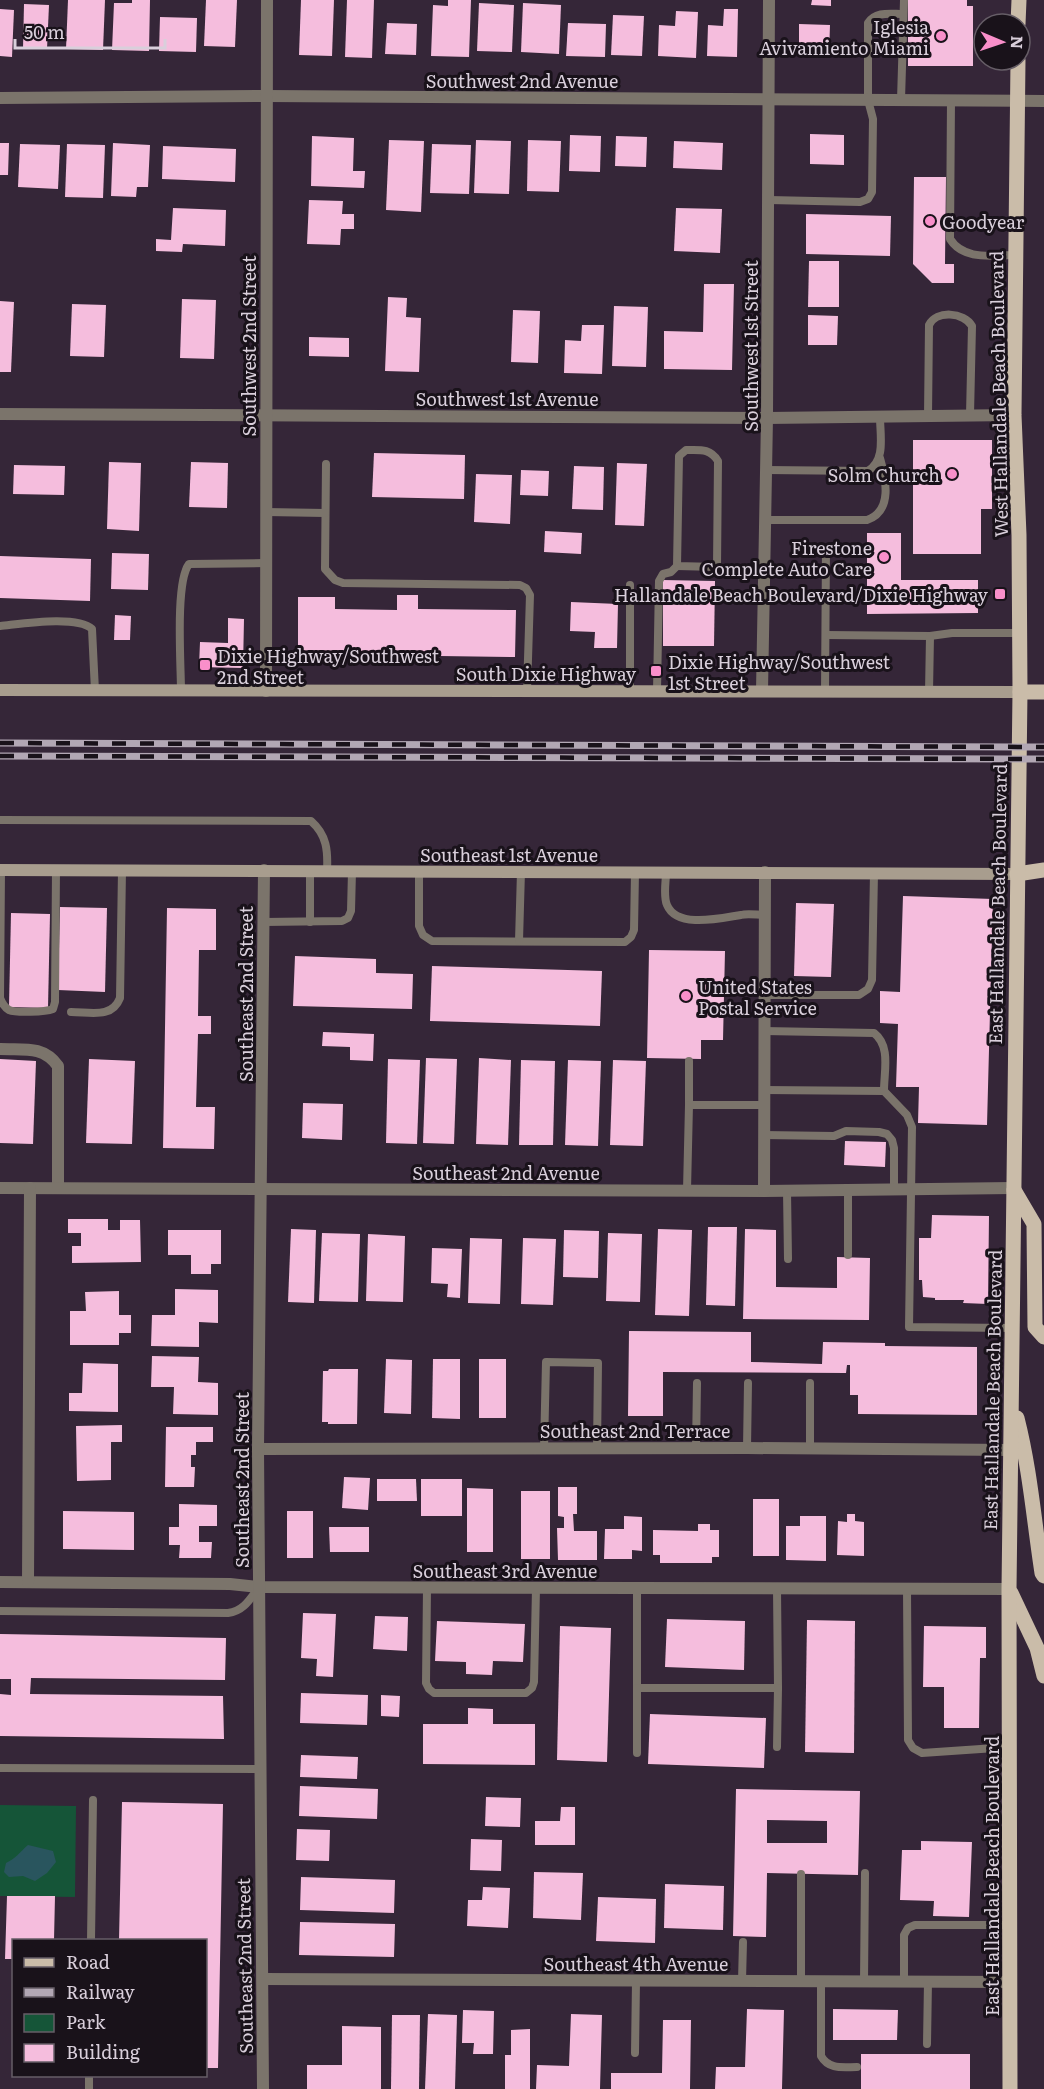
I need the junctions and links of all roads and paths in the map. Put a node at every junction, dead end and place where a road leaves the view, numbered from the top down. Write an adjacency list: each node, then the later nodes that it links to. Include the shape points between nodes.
1 (267, 0): 6 (street, Southwest 2nd Street)
2 (769, 0): 8 (street, Southwest 1st Street)
3 (904, 0): 4 (lane)
4 (903, 14): 9 (lane, via 878,14 868,23); 10 (lane)
5 (1018, 72): 12 (main road, West Hallandale Beach Boulevard)
6 (266, 96): 7 (street, Southwest 2nd Avenue); 8 (street, Southwest 2nd Avenue); 17 (street, Southwest 2nd Street)
7 (0, 98)
8 (769, 100): 9 (street, Southwest 2nd Avenue); 14 (street, Southwest 1st Street)
9 (868, 100): 10 (street, Southwest 2nd Avenue); 14 (lane, via 873,119 872,192 868,199)
10 (901, 100): 11 (street, Southwest 2nd Avenue)
11 (951, 100): 12 (street, Southwest 2nd Avenue); 15 (lane, via 950,238 969,255)
12 (1017, 100): 13 (street, Southwest 2nd Avenue); 15 (main road, West Hallandale Beach Boulevard)
13 (1044, 101)
14 (769, 200): 22 (street, Southwest 1st Street)
15 (1015, 255): 18 (main road, West Hallandale Beach Boulevard)
16 (0, 414): 17 (street, Southwest 1st Avenue)
17 (267, 414): 22 (street, Southwest 1st Avenue); 26 (street, Southwest 2nd Street)
18 (1014, 415): 21 (street, Southwest 1st Avenue); 36 (main road, West Hallandale Beach Boulevard)
19 (879, 416): 20 (street, Southwest 1st Avenue); 22 (street, Southwest 1st Avenue); 23 (lane)
20 (928, 416): 21 (street, Southwest 1st Avenue); 21 (lane, via 929,325 938,316 962,316 972,326)
21 (970, 416)
22 (767, 418): 25 (street, Southwest 1st Street)
23 (880, 458): 25 (lane, via 868,471); 28 (lane, via 885,475 885,501 876,517)
24 (326, 464): 27 (lane)
25 (766, 470): 28 (street, Southwest 1st Street)
26 (266, 512): 27 (lane); 30 (street, Southwest 2nd Street)
27 (326, 513): 41 (lane, via 325,569 343,583 526,588 530,595)
28 (766, 520): 33 (street, Southwest 1st Street)
29 (826, 548): 37 (lane)
30 (266, 563): 44 (lane, via 189,564 185,570 181,590); 45 (street, Southwest 2nd Street)
31 (677, 566): 32 (lane); 32 (lane, via 679,456 686,450 696,450 713,454 718,461); 43 (lane, via 659,581)
32 (717, 567): 33 (lane)
33 (764, 574): 46 (street, Southwest 1st Street)
34 (630, 585): 42 (lane)
35 (0, 626): 40 (lane, via 70,622 88,625 92,629)
36 (1019, 633): 38 (lane); 49 (main road, West Hallandale Beach Boulevard)
37 (826, 635): 38 (lane); 47 (lane)
38 (930, 636): 48 (lane)
39 (0, 690): 40 (main road, South Dixie Highway)
40 (95, 691): 44 (main road, South Dixie Highway)
41 (527, 691): 42 (main road, South Dixie Highway); 45 (main road, South Dixie Highway)
42 (630, 691): 43 (main road, South Dixie Highway)
43 (657, 691): 46 (main road, South Dixie Highway)
44 (181, 692): 45 (main road, South Dixie Highway)
45 (266, 692)
46 (762, 692): 47 (main road, South Dixie Highway)
47 (825, 692): 48 (main road, South Dixie Highway)
48 (929, 692): 49 (main road, South Dixie Highway)
49 (1020, 692): 50 (main road); 66 (main road, East Hallandale Beach Boulevard)
50 (1044, 692)
51 (0, 820): 58 (lane, via 311,821 325,840)
52 (56, 869): 53 (main road, Southeast 1st Avenue); 53 (lane, via 55,1002 53,1009 47,1011 10,1011 0,998); 54 (main road, Southeast 1st Avenue)
53 (1, 870)
54 (122, 870): 55 (main road, Southeast 1st Avenue); 72 (lane, via 117,1007 108,1013)
55 (264, 870): 57 (main road, Southeast 1st Avenue); 68 (street, Southeast 2nd Street)
56 (1044, 870): 66 (main road)
57 (310, 871): 58 (main road, Southeast 1st Avenue); 69 (lane)
58 (327, 871): 59 (main road, Southeast 1st Avenue)
59 (352, 871): 61 (main road, Southeast 1st Avenue); 69 (lane, via 348,918)
60 (521, 871): 61 (main road, Southeast 1st Avenue); 62 (main road, Southeast 1st Avenue); 70 (lane)
61 (419, 872): 70 (lane, via 418,926 423,935 432,941)
62 (635, 872): 63 (main road, Southeast 1st Avenue); 70 (lane, via 634,930 625,942)
63 (666, 872): 64 (main road, Southeast 1st Avenue); 67 (lane, via 666,903 681,919)
64 (765, 872): 65 (main road, Southeast 1st Avenue); 67 (street)
65 (874, 873): 66 (main road, Southeast 1st Avenue); 71 (lane, via 872,980 868,989 859,995)
66 (1017, 874): 85 (main road, East Hallandale Beach Boulevard)
67 (764, 915): 71 (street)
68 (264, 922): 69 (lane); 84 (street, Southeast 2nd Street)
69 (310, 922)
70 (519, 941)
71 (764, 994): 73 (street)
72 (71, 1012)
73 (764, 1031): 76 (street); 77 (lane, via 874,1033 885,1046)
74 (0, 1049): 83 (street, via 39,1051 50,1055 58,1066)
75 (689, 1061): 78 (lane)
76 (764, 1090): 77 (lane); 79 (street)
77 (884, 1090): 87 (lane, via 907,1115 912,1127)
78 (689, 1105): 79 (lane); 89 (lane)
79 (764, 1105): 80 (street)
80 (763, 1135): 86 (lane, via 834,1136 846,1131 886,1134 894,1148); 90 (street)
81 (0, 1188): 82 (street, Southeast 2nd Avenue)
82 (30, 1188): 83 (street, Southeast 2nd Avenue); 109 (street)
83 (58, 1188): 84 (street, Southeast 2nd Avenue)
84 (262, 1188): 89 (street, Southeast 2nd Avenue); 103 (street, Southeast 2nd Street)
85 (1013, 1188): 87 (street, Southeast 2nd Avenue); 94 (main road, East Hallandale Beach Boulevard); 95 (main road, via 1034,1224 1035,1327)
86 (894, 1189): 87 (street, Southeast 2nd Avenue); 88 (street, Southeast 2nd Avenue)
87 (911, 1189): 94 (lane, via 909,1327)
88 (848, 1190): 91 (street, Southeast 2nd Avenue); 92 (lane)
89 (687, 1191): 90 (street, Southeast 2nd Avenue)
90 (764, 1191): 91 (street, Southeast 2nd Avenue)
91 (787, 1191): 93 (lane)
92 (848, 1255)
93 (788, 1259)
94 (1012, 1328): 99 (main road, East Hallandale Beach Boulevard)
95 (1044, 1337)
96 (696, 1383): 100 (lane)
97 (748, 1383): 101 (lane)
98 (810, 1383): 102 (lane)
99 (1012, 1398): 106 (main road, East Hallandale Beach Boulevard); 107 (main road, via 1025,1448)
100 (696, 1448): 101 (street, Southeast 2nd Terrace); 105 (street, Southeast 2nd Terrace)
101 (747, 1448): 102 (street, Southeast 2nd Terrace)
102 (810, 1448): 106 (street, Southeast 2nd Terrace)
103 (258, 1449): 104 (street, Southeast 2nd Terrace); 110 (street, Southeast 2nd Street)
104 (544, 1449): 105 (street, Southeast 2nd Terrace); 105 (lane, via 546,1362 598,1363)
105 (597, 1449)
106 (1011, 1450): 116 (main road, East Hallandale Beach Boulevard)
107 (1044, 1576)
108 (0, 1582): 109 (street, Southeast 3rd Avenue)
109 (28, 1582): 110 (street, Southeast 3rd Avenue)
110 (259, 1587): 111 (street, Southeast 3rd Avenue); 117 (lane, via 243,1608 228,1613); 125 (street, Southeast 2nd Street)
111 (427, 1588): 112 (street, Southeast 3rd Avenue); 112 (lane, via 429,1689 435,1693 526,1693 534,1682)
112 (536, 1588): 113 (street, Southeast 3rd Avenue)
113 (637, 1589): 114 (street, Southeast 3rd Avenue); 119 (lane)
114 (777, 1589): 115 (street, Southeast 3rd Avenue); 120 (lane)
115 (907, 1589): 116 (street, Southeast 3rd Avenue); 122 (lane, via 908,1740 913,1748 922,1753)
116 (1009, 1589): 118 (main road, via 1037,1648); 122 (main road, East Hallandale Beach Boulevard)
117 (0, 1611)
118 (1044, 1676)
119 (637, 1688): 120 (lane); 123 (lane)
120 (778, 1688): 121 (lane)
121 (777, 1747)
122 (1010, 1747): 129 (main road, East Hallandale Beach Boulevard)
123 (637, 1753)
124 (0, 1768): 125 (lane)
125 (259, 1769): 132 (street, Southeast 2nd Street)
126 (93, 1800): 130 (lane)
127 (865, 1873): 137 (lane)
128 (801, 1874): 135 (lane)
129 (1010, 1925): 138 (lane, via 908,1928 904,1935); 140 (main road, East Hallandale Beach Boulevard)
130 (91, 1939)
131 (742, 1942): 134 (lane)
132 (263, 1979): 133 (street, Southeast 4th Avenue); 144 (street, Southeast 2nd Street)
133 (636, 1981): 134 (street, Southeast 4th Avenue); 142 (lane)
134 (742, 1981): 135 (street, Southeast 4th Avenue)
135 (801, 1981): 136 (street, Southeast 4th Avenue)
136 (821, 1981): 137 (street, Southeast 4th Avenue); 143 (lane, via 821,2056 833,2067)
137 (864, 1981): 138 (street, Southeast 4th Avenue)
138 (904, 1981): 139 (street, Southeast 4th Avenue)
139 (928, 1981): 140 (street, Southeast 4th Avenue); 141 (lane)
140 (1010, 1982): 145 (main road, East Hallandale Beach Boulevard)
141 (927, 2044)
142 (635, 2053)
143 (857, 2067)
144 (263, 2089)
145 (1010, 2089)

